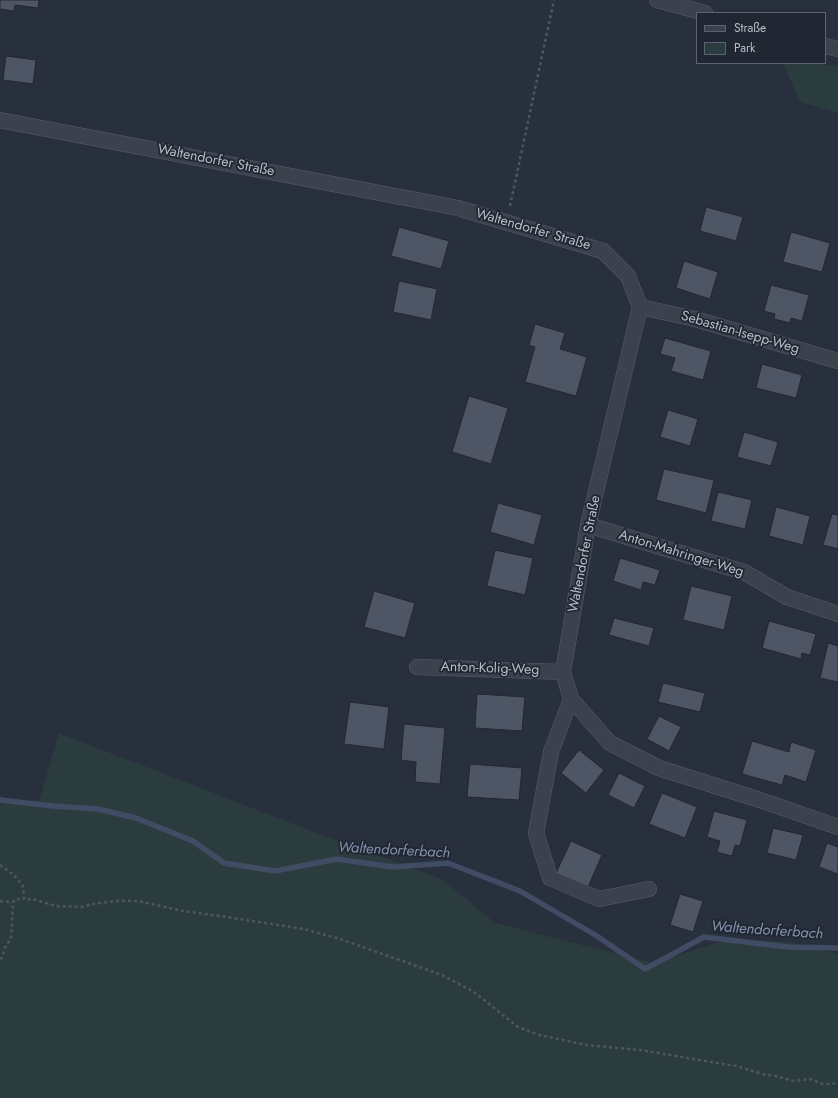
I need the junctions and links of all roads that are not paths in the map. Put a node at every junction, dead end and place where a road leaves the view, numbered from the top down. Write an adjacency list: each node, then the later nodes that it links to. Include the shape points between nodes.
1 (657, 0): 2 (street)
2 (701, 12)
3 (826, 46): 4 (street)
4 (838, 49)
5 (0, 120): 6 (street, Waltendorfer Straße, via 458,208 506,222 603,251 628,276)
6 (640, 307): 7 (street, Sebastian-Isepp-Weg, via 695,319); 8 (street, Waltendorfer Straße)
7 (838, 361)
8 (588, 526): 9 (street, Anton-Mahringer-Weg, via 744,572 787,597); 11 (street, Waltendorfer Straße)
9 (838, 614)
10 (417, 666): 11 (street, Anton-Kolig-Weg)
11 (562, 672): 12 (street, Waltendorfer Straße)
12 (571, 699): 13 (street, Waltendorfer Straße, via 610,743 659,768); 14 (street, via 551,752 536,834 550,878 599,899)
13 (838, 827)
14 (649, 889)

